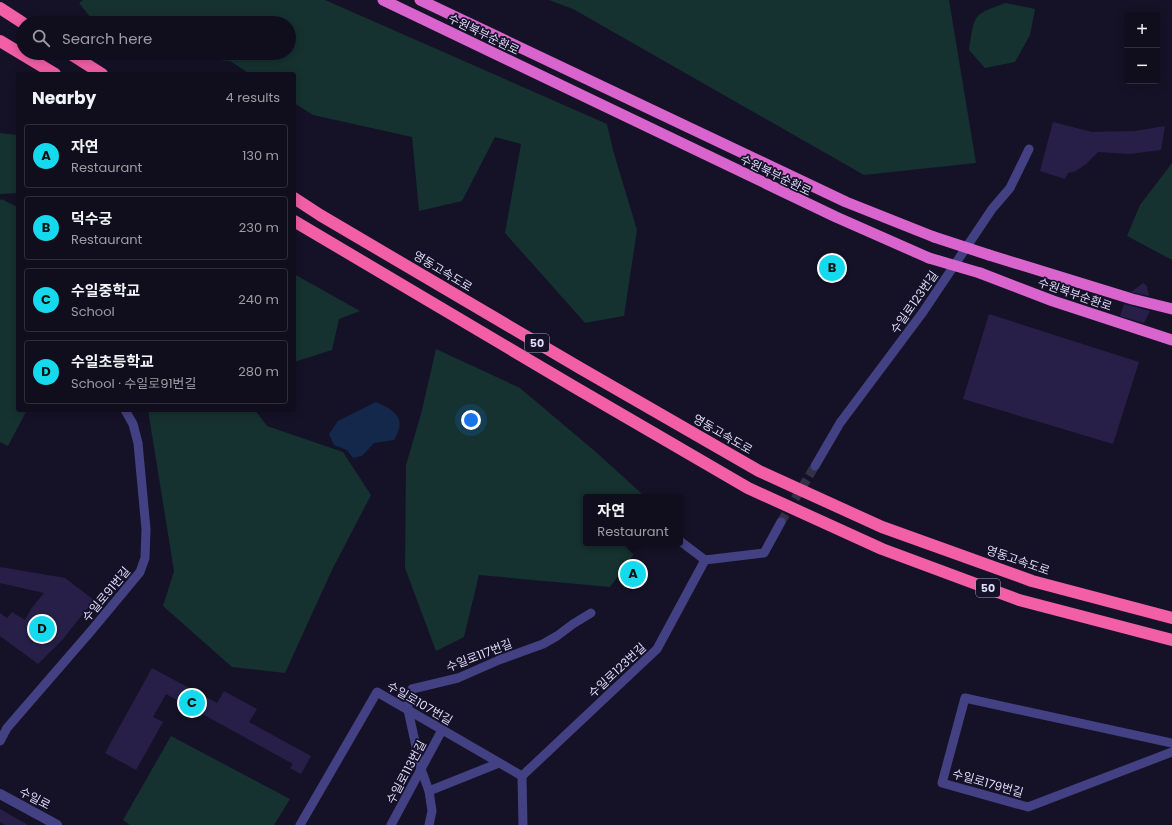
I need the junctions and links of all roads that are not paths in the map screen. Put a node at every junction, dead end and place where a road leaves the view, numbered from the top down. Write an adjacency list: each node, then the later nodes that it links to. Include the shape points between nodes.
1 (383, 0): 15 (highway, 수원북부순환로, bridge, via 836,218 929,258 980,273 1053,301)
2 (420, 0): 14 (highway, 수원북부순환로, bridge, via 846,202 934,237 1132,299)
3 (0, 8): 4 (highway)
4 (16, 18)
5 (0, 41): 6 (highway)
6 (16, 51)
7 (32, 60): 9 (highway)
8 (80, 60): 10 (highway)
9 (52, 72)
10 (99, 72)
11 (1029, 150): 17 (street, 수일로123번길, via 1010,188 992,210 923,312 840,423)
12 (296, 199): 22 (highway, 영동고속도로 / 50, via 759,471 882,527 1032,581)
13 (296, 222): 23 (highway, 50, via 748,488 882,549 1019,600)
14 (1172, 309)
15 (1172, 340)
16 (126, 412): 26 (street, 수일로91번길, via 133,424 138,443 146,528 145,558 140,572 7,728)
17 (814, 466)
18 (781, 522): 20 (street, via 764,553)
19 (683, 543): 20 (street)
20 (705, 560): 31 (street, 수일로123번길, via 657,649)
21 (591, 613): 24 (street, 수일로117번길, via 543,644 458,678 412,689 408,697)
22 (1172, 618)
23 (1172, 640)
24 (408, 710): 25 (street, 수일로107번길); 30 (street, 수일로117번길); 35 (street, 수일로107번길, via 377,692)
25 (442, 730): 29 (street, 수일로107번길); 30 (street, 수일로113번길)
26 (0, 741)
27 (1172, 743): 28 (street, 수일로179번길, via 965,698 942,783 1028,807)
28 (1172, 752)
29 (499, 763): 31 (street, 수일로107번길); 32 (street)
30 (421, 770): 32 (street, 수일로117번길); 36 (street, 수일로113번길)
31 (522, 776): 38 (street)
32 (429, 791): 37 (street, 수일로117번길, via 432,811)
33 (0, 794): 34 (street, 수일로)
34 (57, 825)
35 (300, 825)
36 (391, 825)
37 (429, 825)
38 (522, 825)

